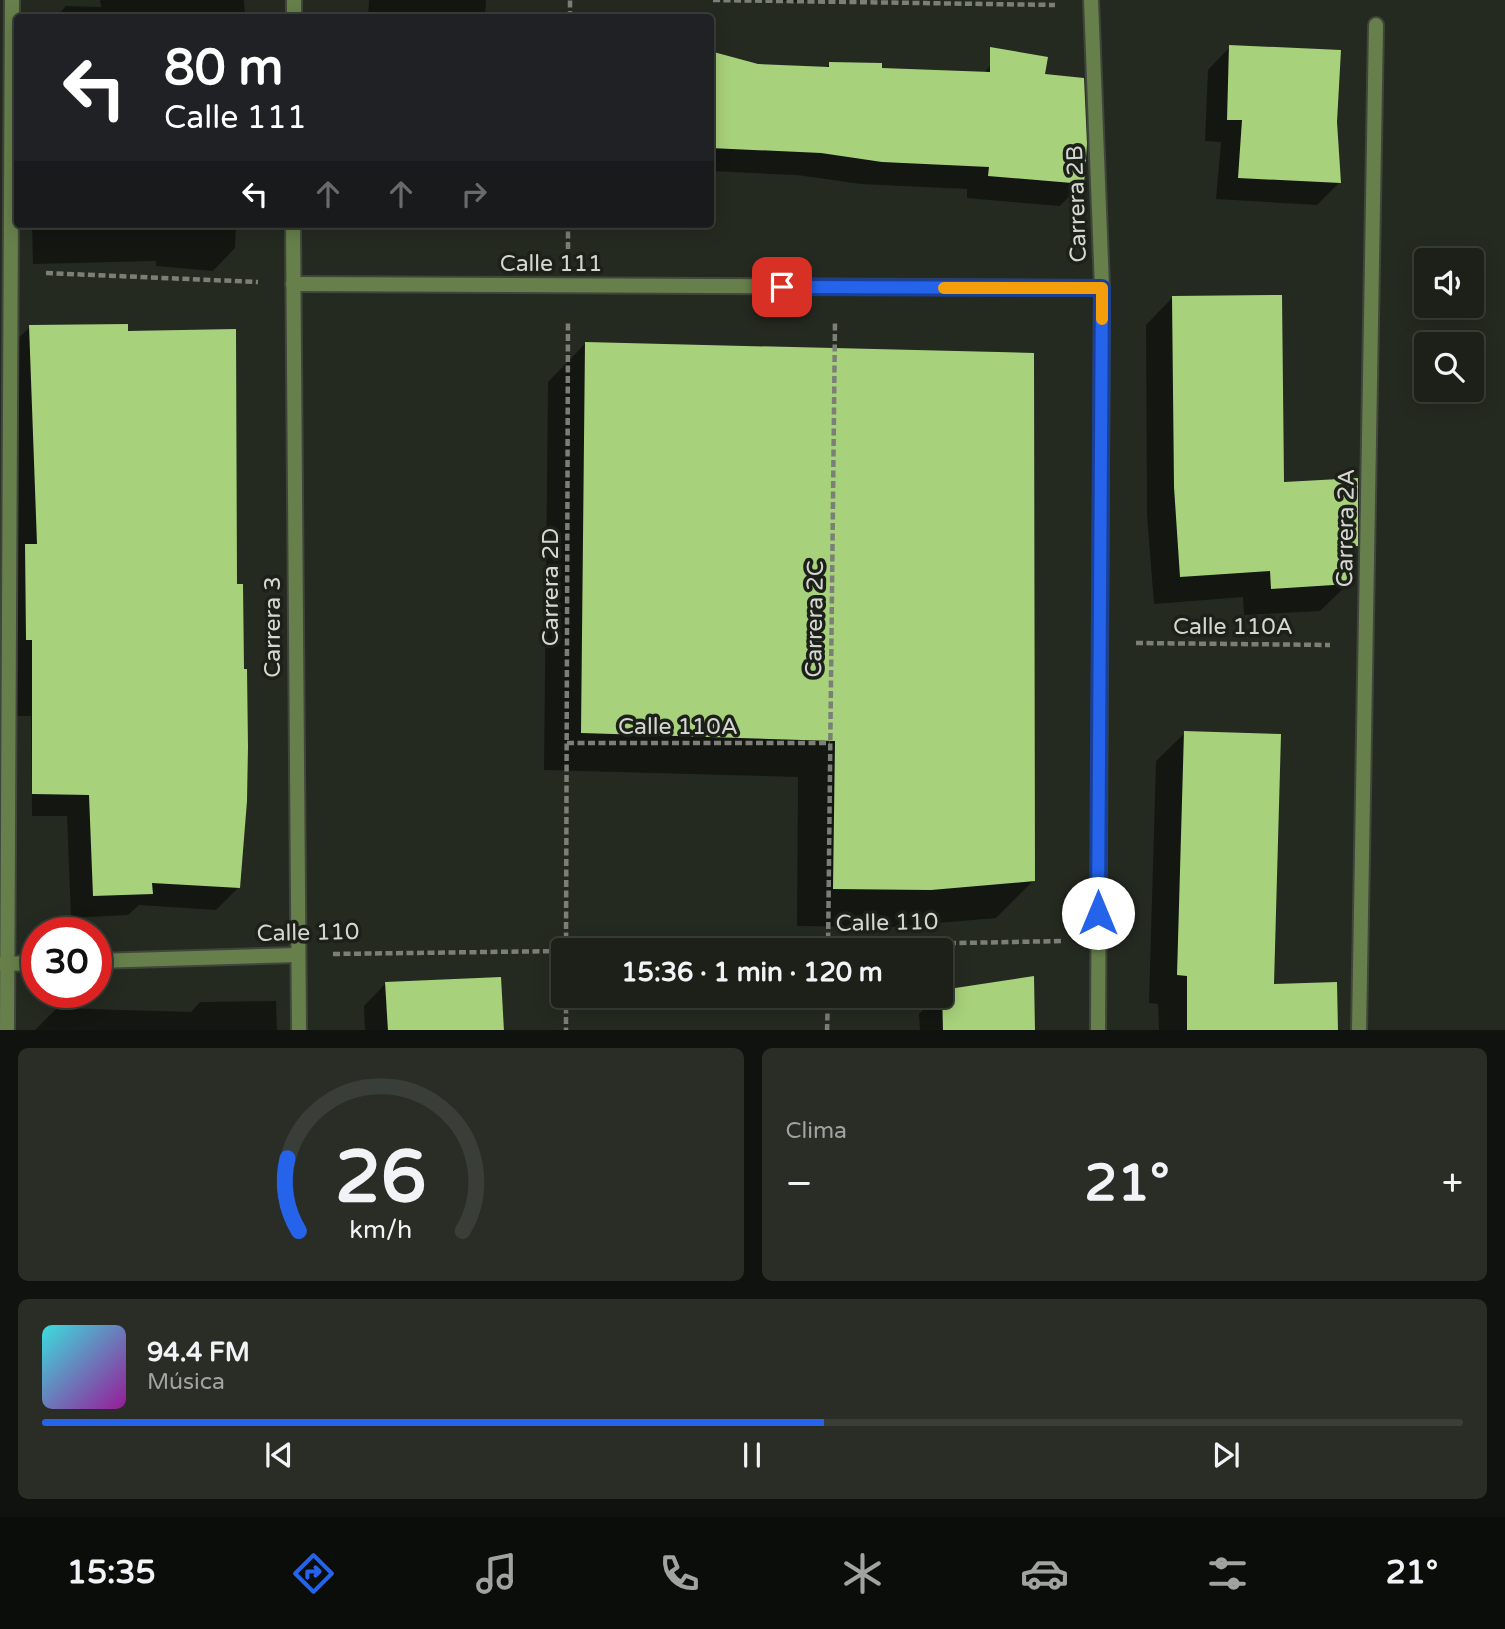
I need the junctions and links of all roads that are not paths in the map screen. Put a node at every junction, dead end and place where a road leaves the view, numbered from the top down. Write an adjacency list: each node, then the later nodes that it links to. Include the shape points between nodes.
1 (12, 0): 9 (street)
2 (1091, 3): 6 (street, Carrera 2B)
3 (1376, 25): 13 (street, Carrera 2A)
4 (293, 228): 5 (street, Carrera 3)
5 (293, 284): 6 (street, Calle 111); 7 (street, Carrera 3)
6 (1102, 288): 12 (street, Carrera 2B)
7 (297, 955): 8 (street, Calle 110); 11 (street, Carrera 3)
8 (112, 961)
9 (4, 963): 10 (street)
10 (7, 1030)
11 (299, 1030)
12 (1098, 1030)
13 (1360, 1030)

